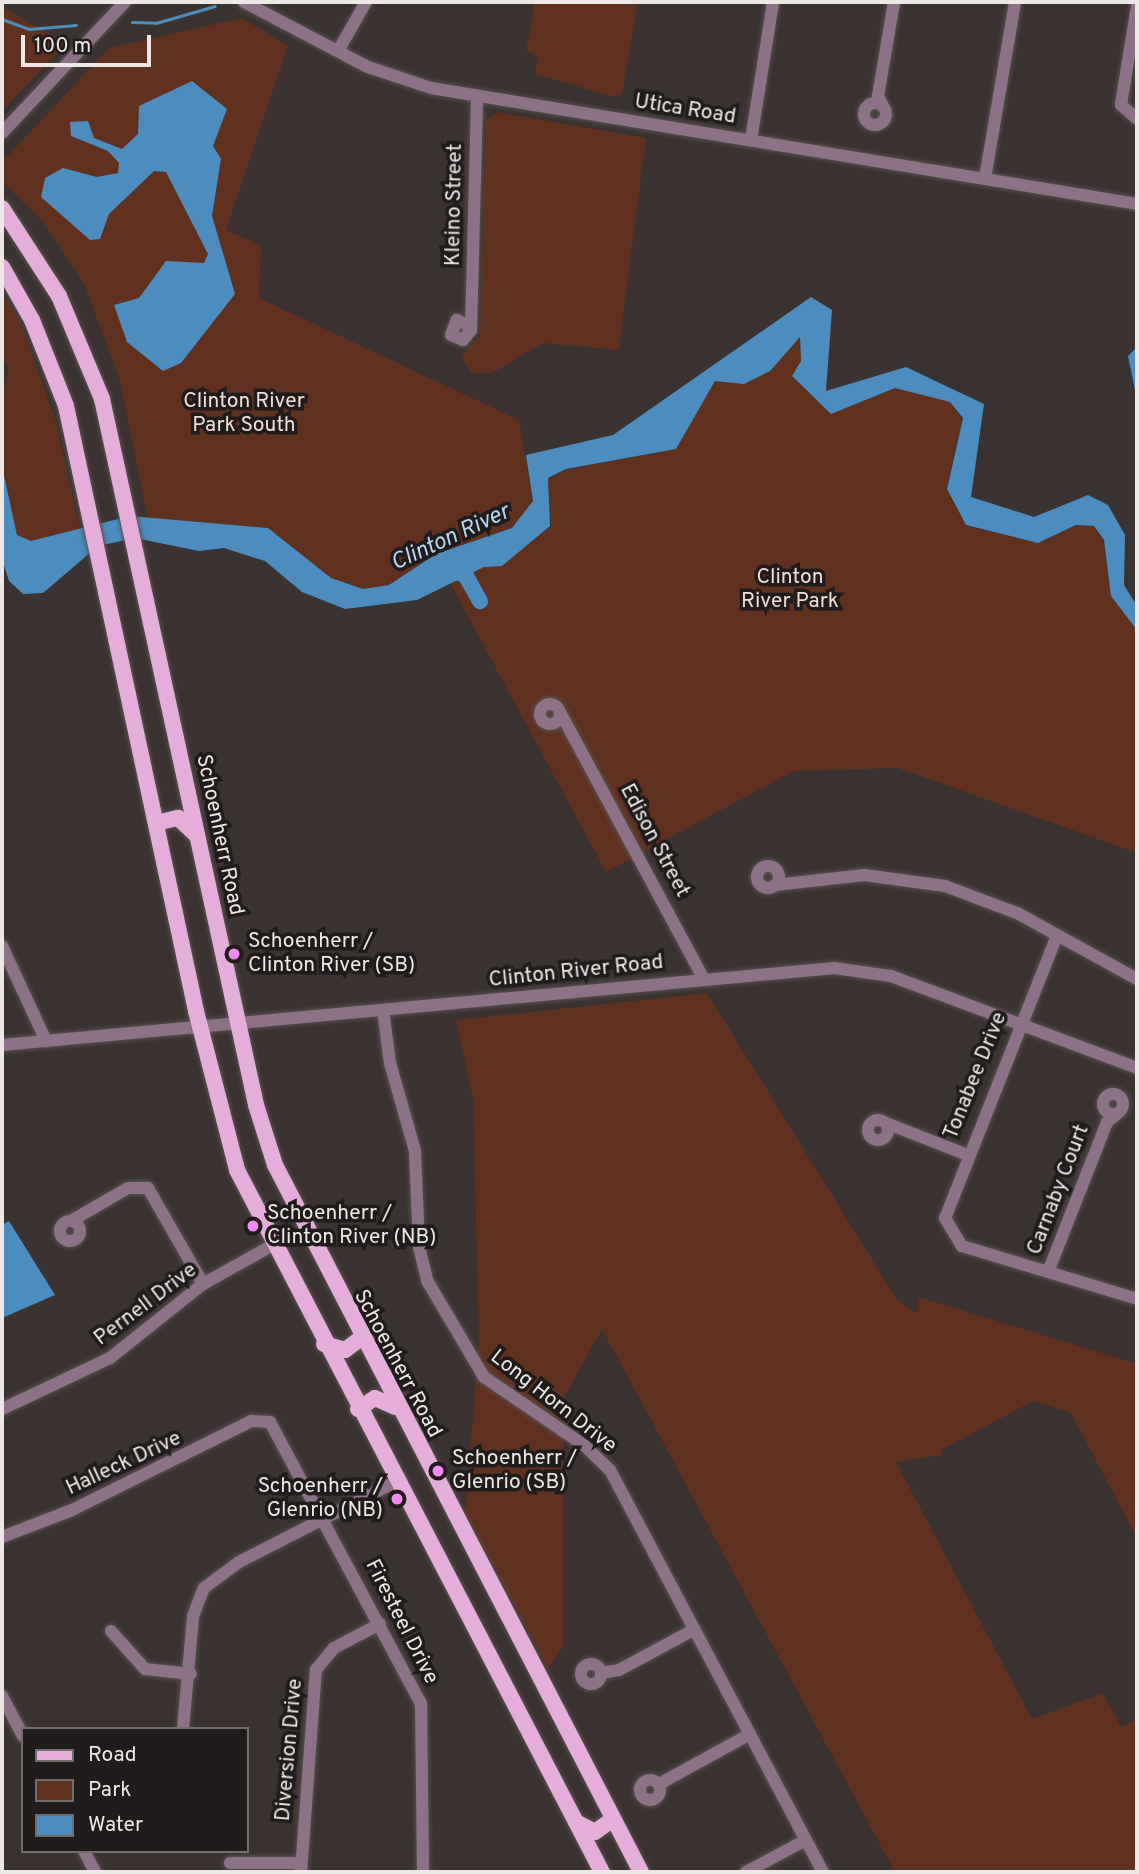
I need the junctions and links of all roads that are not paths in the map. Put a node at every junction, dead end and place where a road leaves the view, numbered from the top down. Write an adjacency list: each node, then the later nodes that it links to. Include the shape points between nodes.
1 (125, 2): 12 (street)
2 (244, 2): 8 (street, Utica Road)
3 (366, 2): 8 (street)
4 (773, 2): 13 (street)
5 (894, 2): 10 (street)
6 (1014, 2): 14 (street)
7 (1137, 6): 11 (street, via 1121,105)
8 (338, 51): 9 (street, Utica Road, via 417,85)
9 (477, 96): 13 (street, Utica Road); 18 (street, Kleino Street)
10 (877, 102)
11 (1137, 119)
12 (2, 133)
13 (751, 140): 14 (street, Utica Road)
14 (985, 178): 15 (street, Utica Road)
15 (1137, 204)
16 (2, 208): 21 (main road, Schoenherr Road, via 45,269 81,340 105,409)
17 (2, 267): 20 (main road, via 60,387)
18 (467, 320)
19 (557, 718): 25 (street, Edison Street, via 568,724)
20 (156, 824): 21 (main road, via 178,818); 30 (main road)
21 (198, 838): 28 (main road, Schoenherr Road)
22 (776, 878): 23 (street, via 793,881 852,875 918,880 989,900)
23 (1056, 938): 26 (street); 29 (street, Tonabee Drive)
24 (2, 946): 31 (street)
25 (703, 978): 27 (street, Clinton River Road); 29 (street, Clinton River Road, via 863,970)
26 (1137, 979)
27 (383, 1010): 28 (street, Clinton River Road); 52 (street, Long Horn Drive, via 390,1063 415,1151 419,1247 428,1282 484,1377 585,1446 610,1470)
28 (238, 1024): 30 (street, Clinton River Road); 42 (main road, Schoenherr Road, via 282,1183)
29 (1017, 1024): 33 (street, Clinton River Road); 36 (street, Tonabee Drive)
30 (200, 1027): 31 (street, Clinton River Road); 38 (main road, via 231,1152)
31 (47, 1041): 32 (street, Clinton River Road)
32 (2, 1045)
33 (1137, 1068)
34 (1109, 1115): 39 (street, Carnaby Court)
35 (890, 1129): 36 (street)
36 (965, 1154): 39 (street, Tonabee Drive, via 945,1206 949,1230 962,1246)
37 (77, 1223): 40 (street, via 128,1188 148,1188)
38 (273, 1245): 40 (street, Pernell Drive); 43 (main road)
39 (1048, 1272): 41 (street)
40 (203, 1284): 45 (street, Pernell Drive, via 110,1358)
41 (1137, 1299)
42 (360, 1339): 43 (main road, via 345,1350); 44 (main road, Schoenherr Road)
43 (324, 1344): 46 (main road)
44 (396, 1407): 46 (main road, via 375,1398); 61 (main road, Schoenherr Road)
45 (2, 1409)
46 (358, 1409): 48 (main road)
47 (259, 1419): 49 (street, Firesteel Drive, via 277,1429); 50 (street, Halleck Drive)
48 (397, 1481): 49 (street); 62 (main road)
49 (325, 1518): 51 (street, Firesteel Drive); 55 (street, via 215,1576 204,1588 193,1616)
50 (2, 1537)
51 (380, 1624): 66 (street, Diversion Drive, via 334,1648 316,1671); 68 (street, Firesteel Drive, via 416,1690 425,1724)
52 (695, 1629): 54 (street, via 619,1670); 59 (street, Long Horn Drive)
53 (111, 1631): 55 (street, via 145,1669)
54 (601, 1673)
55 (191, 1674): 57 (street)
56 (2, 1696): 58 (street)
57 (183, 1727)
58 (21, 1732)
59 (750, 1734): 60 (street); 63 (street, Long Horn Drive)
60 (659, 1784)
61 (613, 1819): 62 (main road, via 595,1832); 70 (main road, Schoenherr Road)
62 (576, 1822): 69 (main road)
63 (806, 1840): 71 (street); 72 (street, Long Horn Drive)
64 (85, 1853): 67 (street)
65 (230, 1863): 66 (street)
66 (301, 1868)
67 (95, 1872)
68 (423, 1872)
69 (602, 1872)
70 (641, 1872)
71 (746, 1872)
72 (823, 1872)

